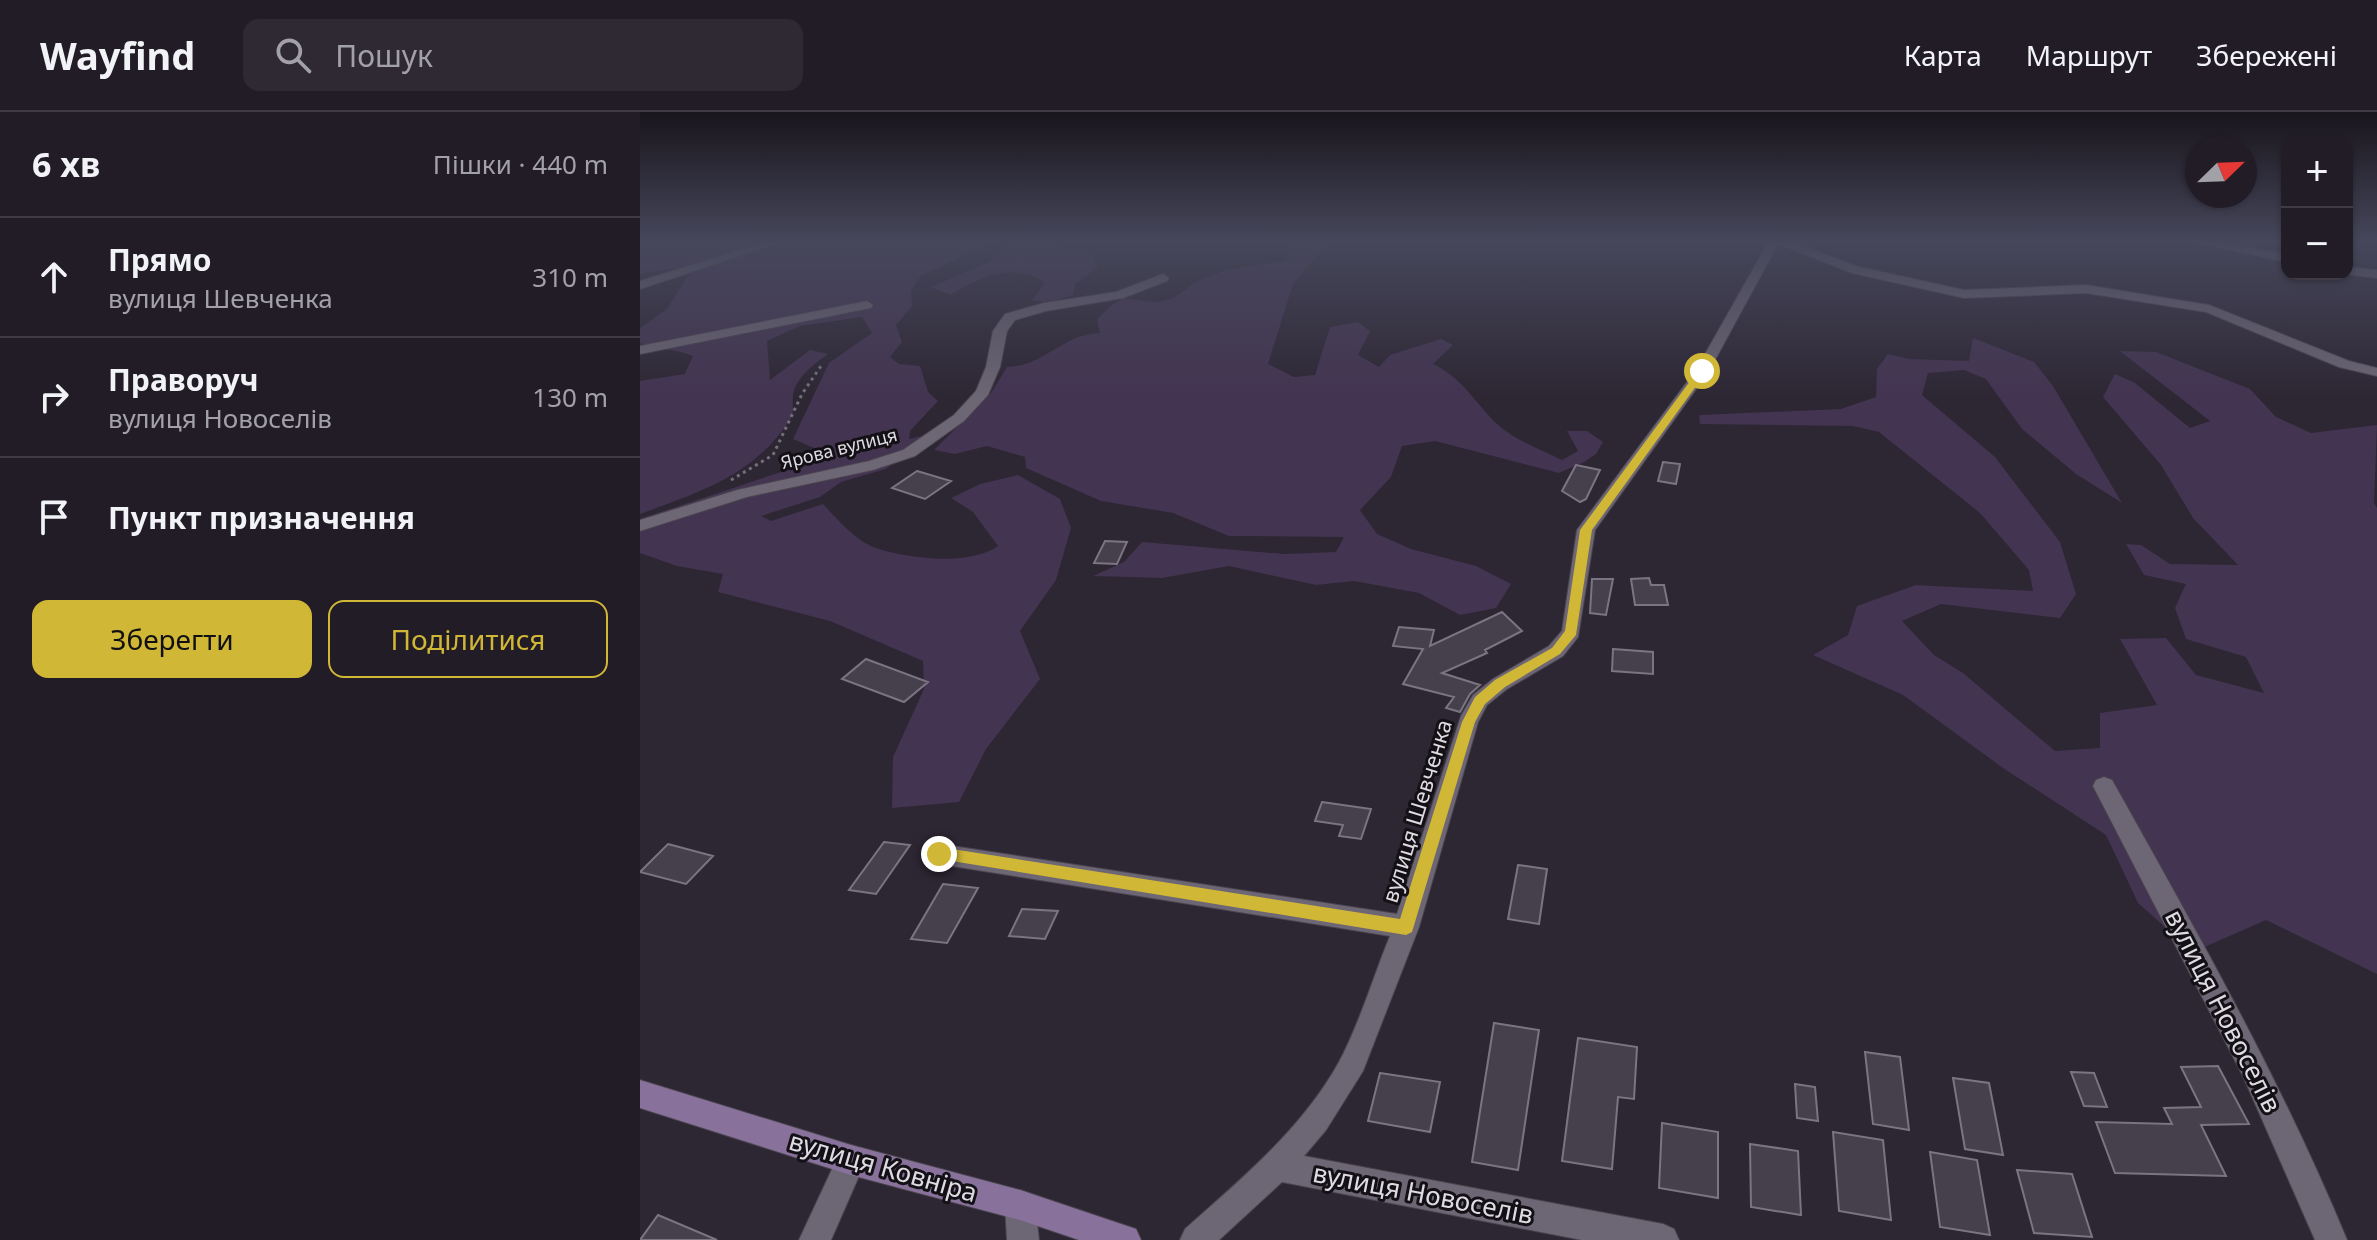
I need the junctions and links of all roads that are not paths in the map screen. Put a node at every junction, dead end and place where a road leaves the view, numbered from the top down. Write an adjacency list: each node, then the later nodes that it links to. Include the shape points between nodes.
1 (1123, 294): 7 (street, Ярова вулиця, via 1010,317 1000,331 983,392 959,418 909,453 743,493)
2 (1747, 294): 10 (street, вулиця Шевченка, via 1702,371 1586,530 1571,632 1556,651 1480,700 1468,722)
3 (2115, 294): 6 (street, via 2209,309 2344,364)
4 (867, 305): 5 (street)
5 (640, 350)
6 (2377, 372)
7 (640, 526)
8 (2104, 786): 20 (street, вулиця Новоселів, via 2227,1014 2300,1163)
9 (939, 854): 10 (street)
10 (1406, 927): 13 (street, вулиця Шевченка, via 1349,1071)
11 (640, 1094): 12 (street, вулиця Ковніра)
12 (851, 1160): 14 (street, вулиця Ковніра); 15 (street)
13 (1277, 1166): 18 (street, вулиця Шевченка); 19 (street, вулиця Новоселів)
14 (1020, 1205): 16 (street); 17 (street, вулиця Ковніра)
15 (815, 1240)
16 (1023, 1240)
17 (1125, 1240)
18 (1196, 1240)
19 (1663, 1240)
20 (2331, 1240)

